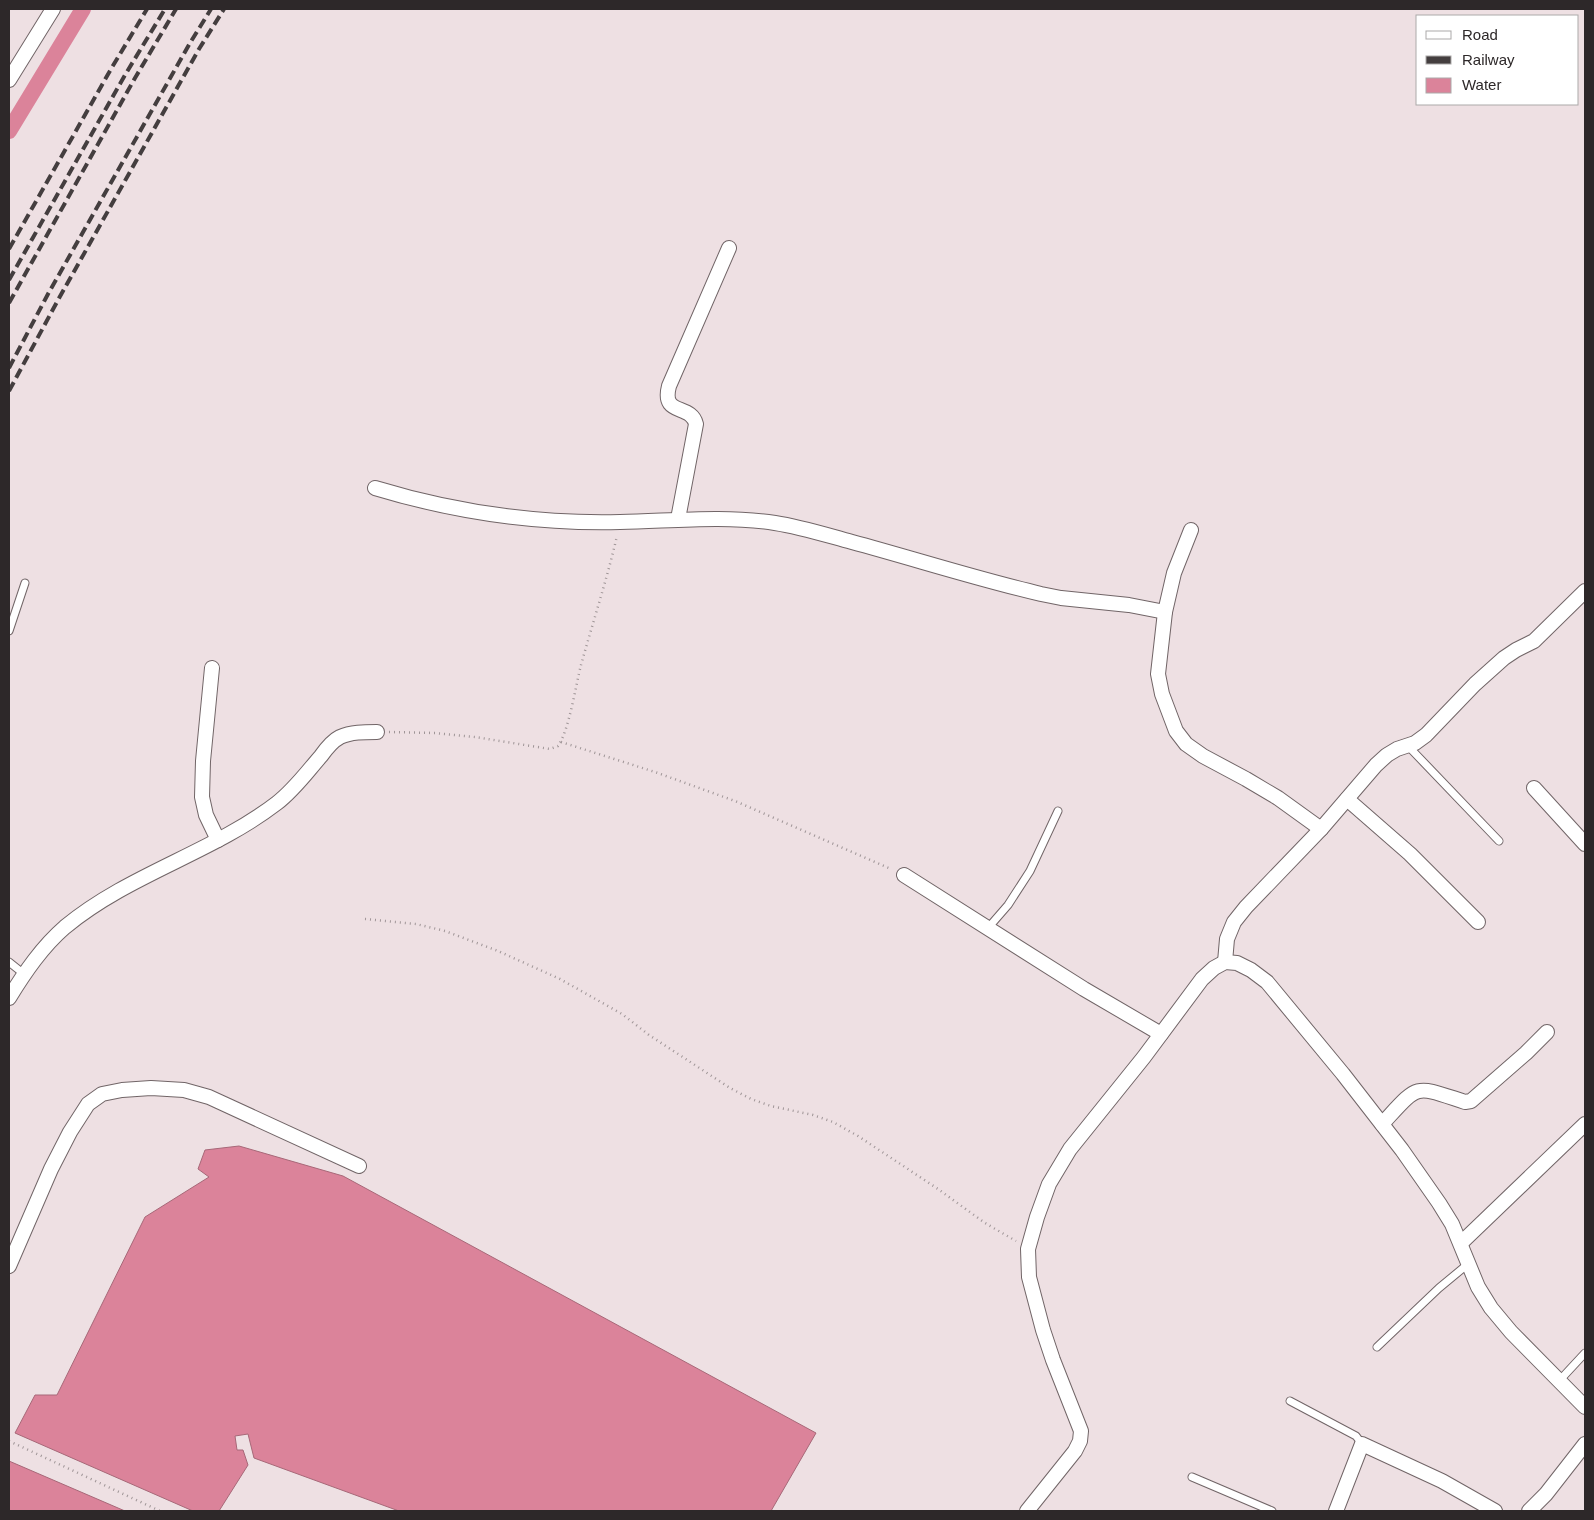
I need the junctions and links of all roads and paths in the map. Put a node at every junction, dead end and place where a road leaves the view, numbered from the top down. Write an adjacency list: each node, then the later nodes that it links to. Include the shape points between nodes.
1 (53, 9): 2 (street)
2 (9, 80)
3 (729, 248): 5 (street, via 666,394 667,401 694,417 696,424)
4 (375, 488): 6 (street, via 414,500 489,514 540,520)
5 (678, 519): 6 (street); 10 (street, via 774,523 1041,594)
6 (621, 522): 14 (path)
7 (1191, 530): 10 (street, via 1174,573)
8 (24, 583): 11 (lane)
9 (1585, 591): 15 (street, via 1534,641 1504,658 1426,735)
10 (1165, 612): 19 (street, via 1158,674 1176,731 1186,744 1203,756 1278,798)
11 (9, 631)
12 (212, 668): 20 (street, via 202,797 206,815)
13 (377, 732): 14 (path, via 435,733 550,749); 20 (street, via 353,733 337,738 279,802)
14 (561, 742): 23 (path, via 735,801)
15 (1408, 746): 17 (street, via 1397,749 1376,765); 21 (lane)
16 (1534, 788): 22 (street)
17 (1347, 799): 19 (street); 25 (street, via 1410,854)
18 (1058, 811): 26 (lane, via 1030,871)
19 (1321, 829): 28 (street, via 1234,922 1226,940)
20 (218, 840): 29 (street, via 131,884 66,926 46,945)
21 (1498, 841)
22 (1585, 844)
23 (904, 875): 26 (street)
24 (365, 919): 37 (path, via 416,924 445,931 560,978 622,1014 730,1088 771,1106 833,1122 858,1136 985,1223)
25 (1478, 922)
26 (988, 928): 32 (street)
27 (9, 962): 29 (lane)
28 (1224, 962): 32 (street, via 1202,979); 33 (street, via 1238,963 1267,982)
29 (24, 974): 30 (street)
30 (9, 998)
31 (1547, 1032): 33 (street, via 1471,1101 1425,1089 1415,1091)
32 (1161, 1034): 37 (street, via 1070,1149 1049,1184)
33 (1382, 1124): 36 (street, via 1439,1202)
34 (1585, 1124): 36 (street)
35 (359, 1166): 39 (street, via 209,1097 184,1090 151,1088 102,1094 88,1104 70,1132)
36 (1461, 1243): 38 (street)
37 (1028, 1248): 50 (street, via 1029,1277 1043,1330 1081,1431 1075,1451)
38 (1468, 1264): 40 (lane); 42 (street, via 1491,1308)
39 (9, 1266)
40 (1377, 1347)
41 (1585, 1353): 42 (lane)
42 (1559, 1380): 44 (street)
43 (1290, 1401): 46 (lane, via 1356,1436)
44 (1585, 1407)
45 (9, 1441): 49 (path)
46 (1362, 1444): 52 (street); 53 (street, via 1448,1484)
47 (1585, 1444): 54 (street)
48 (1192, 1477): 51 (lane)
49 (160, 1511)
50 (1027, 1511)
51 (1272, 1511)
52 (1336, 1511)
53 (1495, 1511)
54 (1529, 1511)

